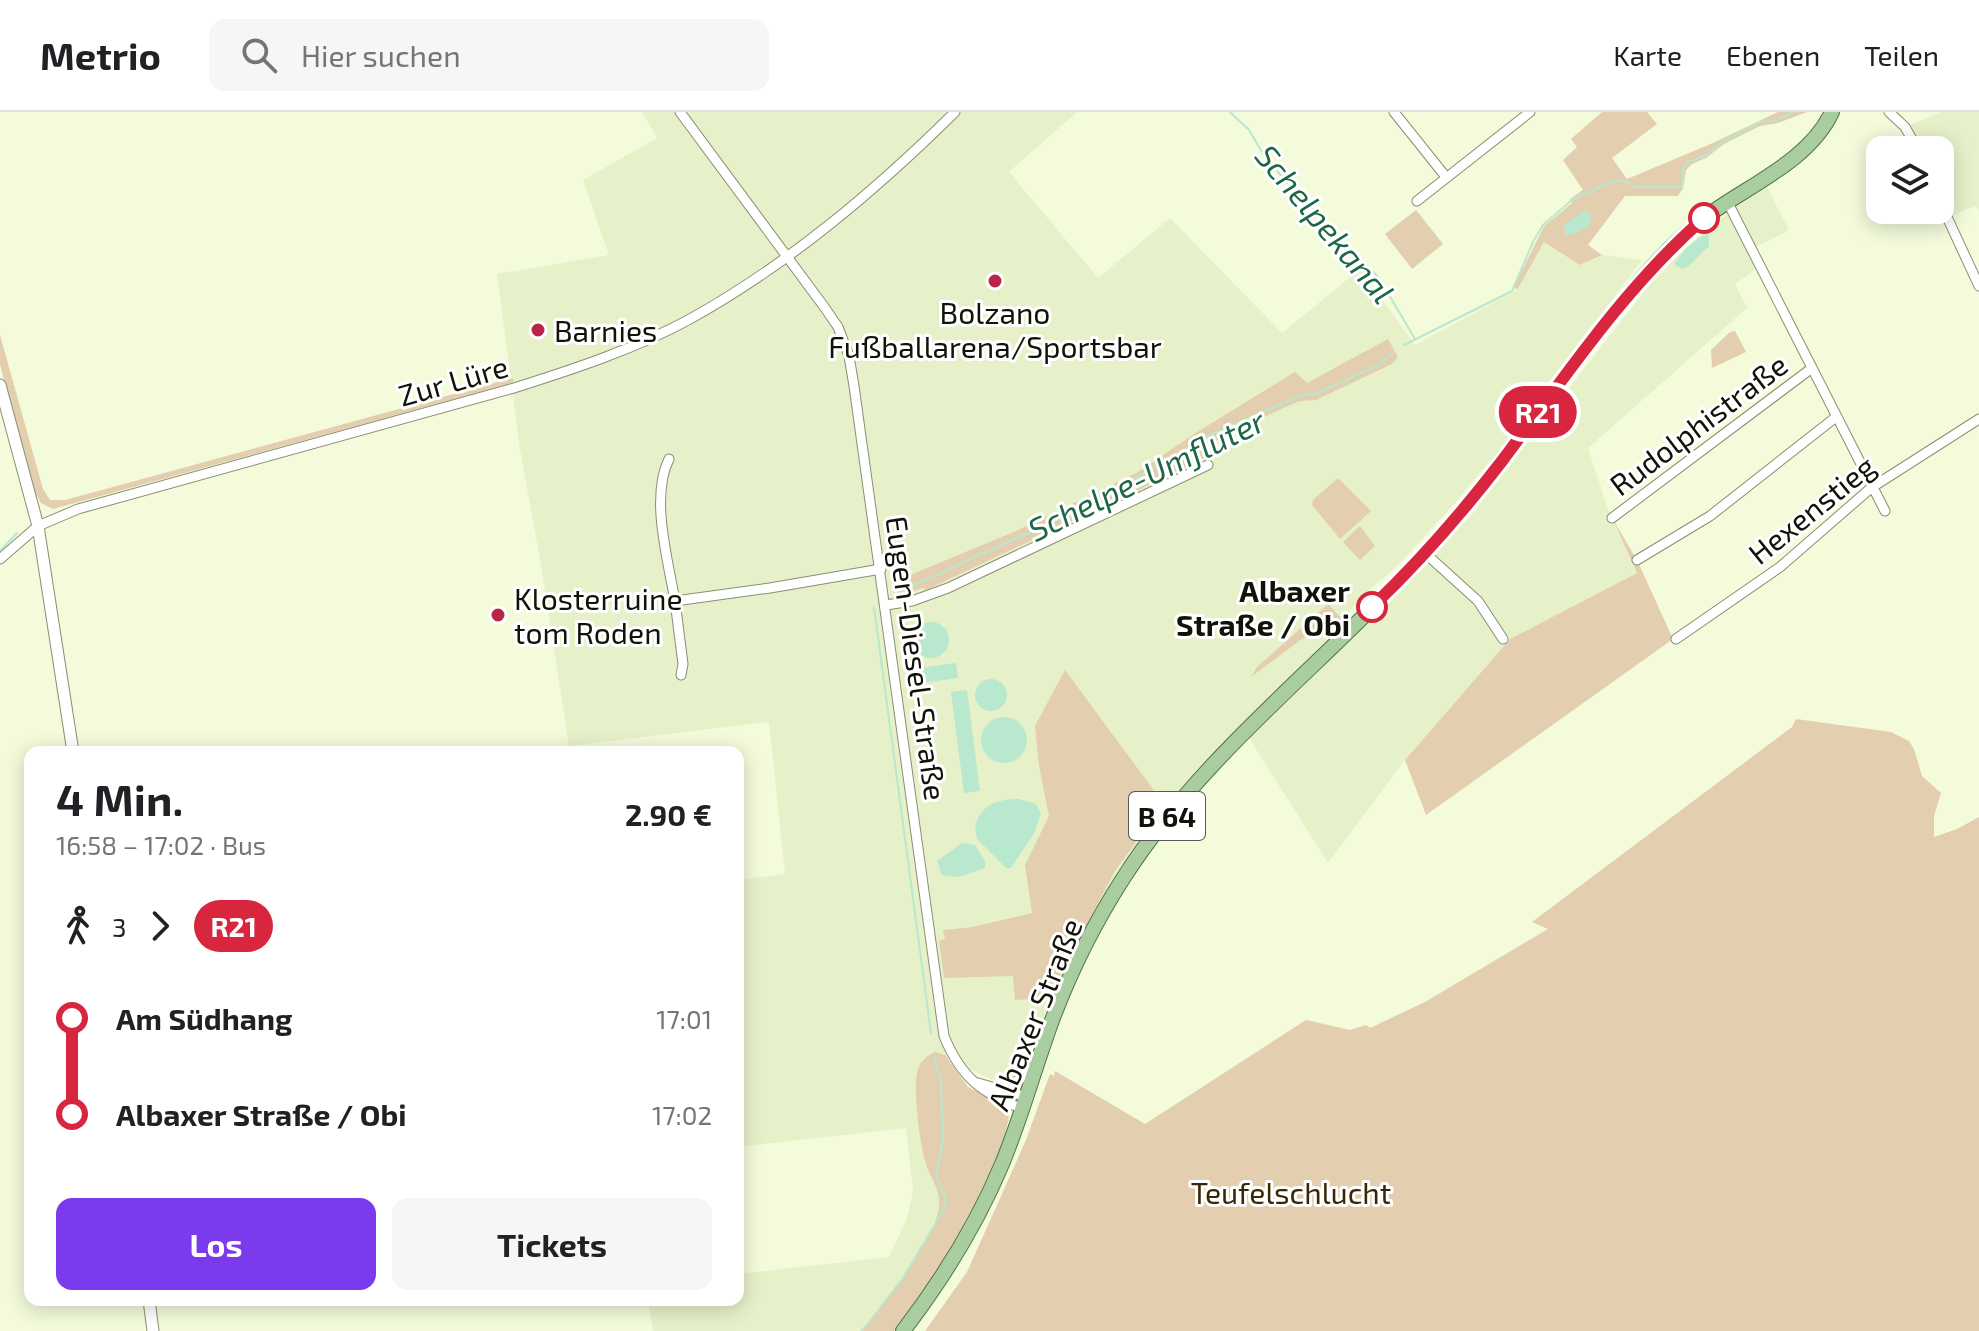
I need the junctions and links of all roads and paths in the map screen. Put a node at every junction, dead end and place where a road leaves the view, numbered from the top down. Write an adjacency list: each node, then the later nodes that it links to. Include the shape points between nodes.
1 (680, 112): 12 (street, Eugen-Diesel-Straße)
2 (955, 112): 12 (street, Zur Lüre, via 884,180)
3 (1394, 112): 8 (street)
4 (1530, 112): 8 (street)
5 (1832, 112): 10 (main road, Albaxer Straße / B 64, via 1801,152)
6 (1889, 112): 7 (street)
7 (1910, 136)
8 (1446, 177): 9 (street)
9 (1417, 201)
10 (1727, 201): 14 (street); 24 (main road, Albaxer Straße / B 64, via 1643,277)
11 (1950, 224): 13 (street)
12 (787, 256): 23 (street, Zur Lüre, via 689,319 578,367 78,509); 27 (street, Eugen-Diesel-Straße, via 838,327 849,356)
13 (1979, 286)
14 (1812, 368): 16 (street); 22 (street, Rudolphistraße)
15 (0, 385): 23 (street)
16 (1836, 417): 20 (street); 26 (street, via 1710,516)
17 (1979, 419): 20 (street, Hexenstieg)
18 (669, 459): 28 (street, via 662,474 661,514)
19 (1208, 465): 29 (street, via 948,588)
20 (1871, 488): 21 (street); 31 (street, Hexenstieg, via 1780,567)
21 (1885, 511)
22 (1612, 518)
23 (38, 526): 25 (street, Zur Lüre); 33 (street)
24 (1425, 553): 30 (street, via 1478,601); 34 (main road, Albaxer Straße / B 64, via 1221,755 1158,827 1090,936)
25 (0, 559)
26 (1637, 560)
27 (881, 569): 28 (street); 29 (street, Eugen-Diesel-Straße)
28 (675, 601): 32 (street)
29 (886, 605): 35 (street, Eugen-Diesel-Straße, via 944,1036)
30 (1503, 639)
31 (1676, 639)
32 (681, 675)
33 (72, 746)
34 (1037, 1064): 36 (street); 37 (main road, Albaxer Straße / B 64)
35 (968, 1078): 36 (street); 37 (street, Eugen-Diesel-Straße, via 983,1090)
36 (1000, 1089): 37 (street)
37 (1025, 1103): 40 (main road, Albaxer Straße / B 64, via 976,1219)
38 (150, 1306): 39 (street)
39 (153, 1331)
40 (903, 1331)

